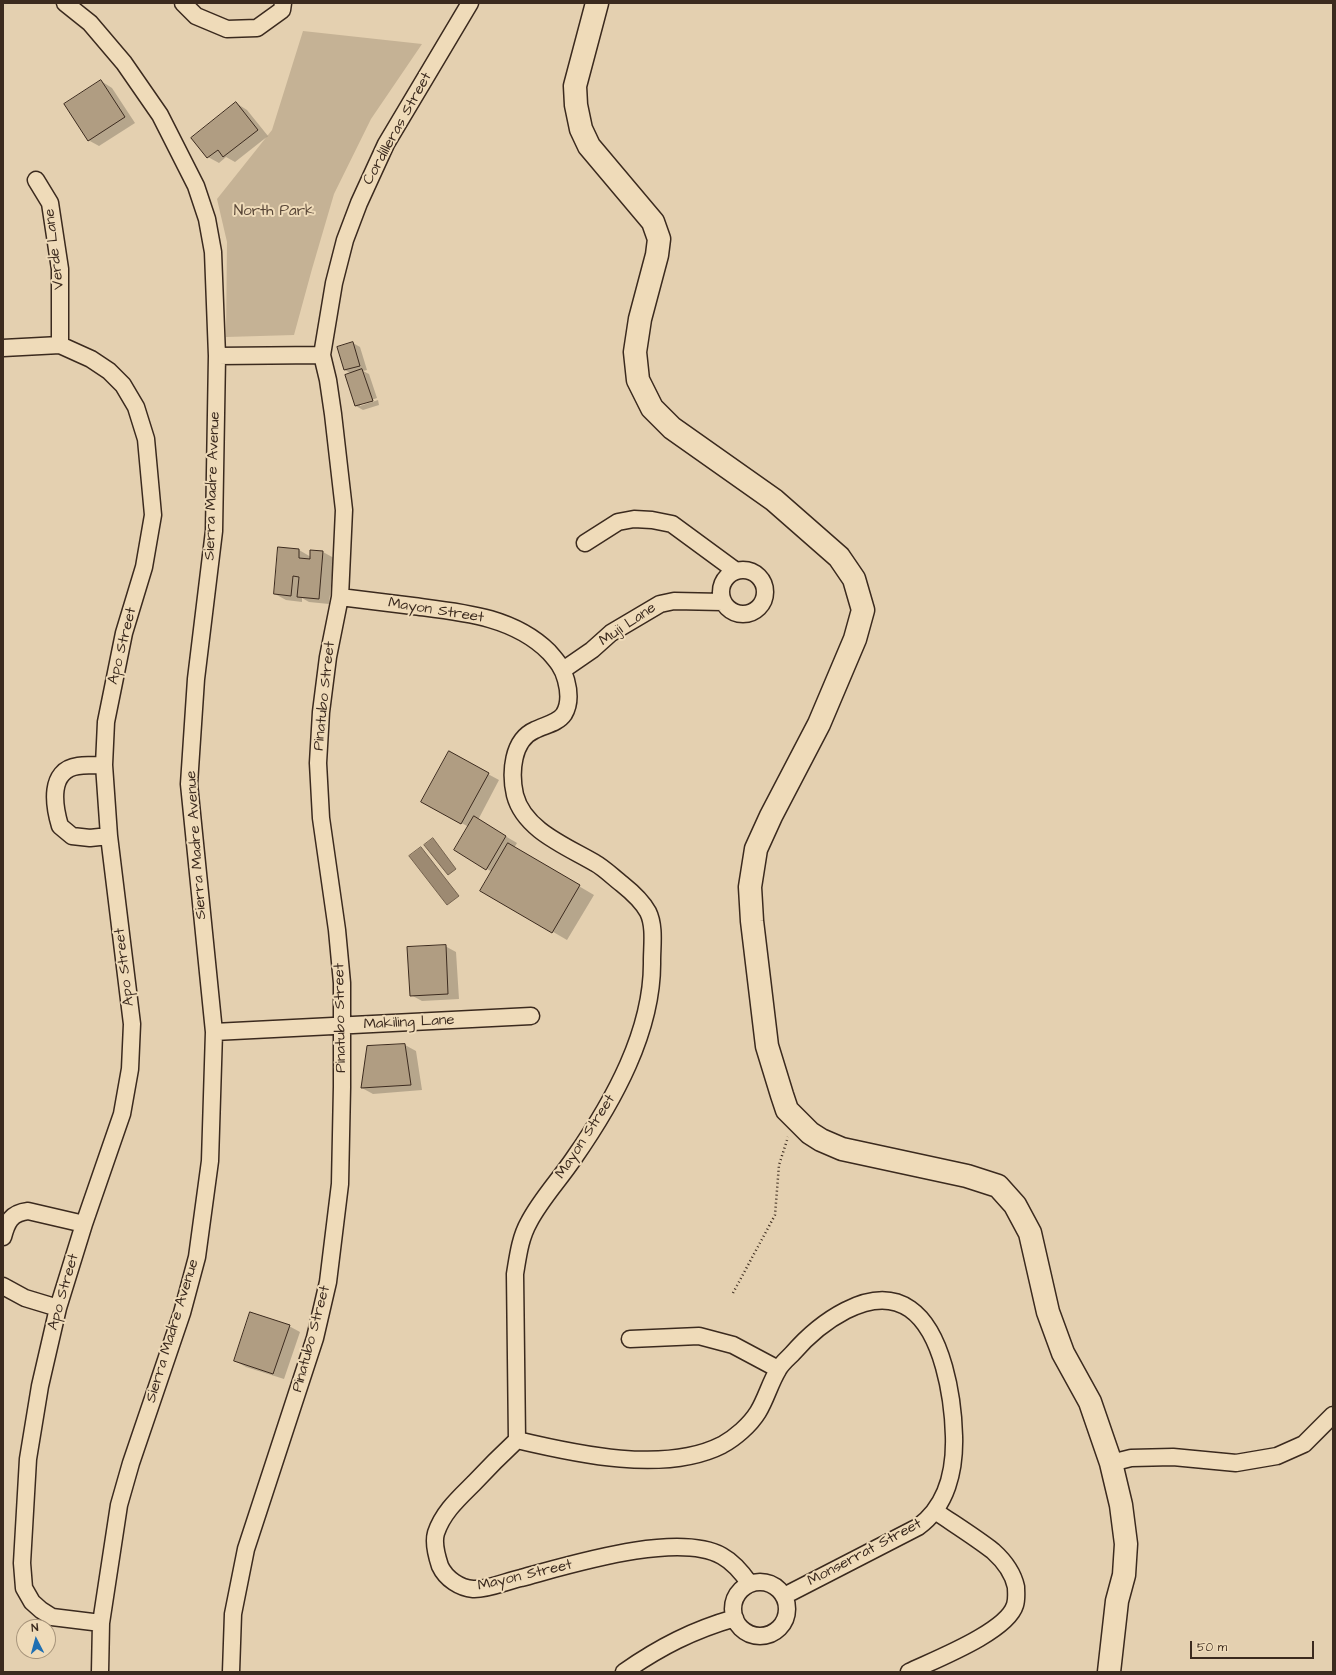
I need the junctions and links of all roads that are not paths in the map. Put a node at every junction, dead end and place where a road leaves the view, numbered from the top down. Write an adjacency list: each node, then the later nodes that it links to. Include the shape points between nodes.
1 (65, 3): 10 (street, Sierra Madre Avenue, via 90,23 124,63 160,115 196,186 207,219 212,252)
2 (183, 3): 3 (street, via 196,16 227,29 257,28 282,10)
3 (283, 3)
4 (470, 3): 9 (street, Cordilleras Street, via 386,144 359,203 345,240 334,283)
5 (597, 3): 29 (street, via 575,86 581,129 589,146 653,222 659,239 635,352 638,380 652,408 672,428 774,500 839,557 854,580 863,610 856,639 819,724 756,849 750,887 767,1046 787,1110 810,1133 842,1149 967,1176 998,1186 1014,1204 1030,1233 1048,1312 1063,1353 1090,1402)
6 (36, 180): 7 (street, Verde Lane, via 50,203 60,269)
7 (60, 345): 8 (street, Apo Street); 16 (street, Apo Street, via 91,359 109,371 123,385 136,407 146,439 153,514 144,567 124,633 106,722)
8 (3, 348)
9 (322, 355): 10 (street); 13 (street, Pinatubo Street, via 333,414 344,510)
10 (217, 356): 20 (street, Sierra Madre Avenue, via 214,531 196,679 189,784)
11 (585, 543): 12 (street, via 618,522 634,519 652,520 672,524)
12 (736, 571): 14 (street, via 724,580 721,595); 14 (street, via 752,571 758,576 766,589 765,597 757,610 742,615 734,613)
13 (340, 597): 15 (street, Mayon Street, via 484,616 520,630 541,644); 19 (street, Pinatubo Street, via 328,657 318,763 321,818 338,937)
14 (723, 602): 15 (street, Muji Lane, via 660,604 611,633)
15 (563, 670): 28 (street, Mayon Street, via 568,685 568,705 563,715 553,723 525,735 514,762 515,796 524,814 539,830 598,864 634,894 648,913 652,929 652,967 647,1003 629,1063 596,1125 528,1222 520,1247 515,1274)
16 (104, 765): 17 (street, Apo Street); 17 (street, via 77,766 64,772 57,782 54,795 60,826 72,836)
17 (109, 836): 21 (street, Apo Street, via 132,1024 130,1069 122,1114)
18 (531, 1016): 19 (street, Makiling Lane)
19 (342, 1026): 20 (street, Makiling Lane); 36 (street, Pinatubo Street, via 340,1184 328,1282 315,1338 246,1549 234,1614)
20 (214, 1032): 34 (street, Sierra Madre Avenue, via 210,1161 197,1257 182,1313 119,1505)
21 (84, 1224): 22 (street, via 28,1211 19,1212 12,1216); 24 (street, Apo Street)
22 (3, 1237)
23 (3, 1286): 24 (street, via 25,1298)
24 (58, 1308): 34 (street, Apo Street, via 40,1386 28,1459 22,1563 24,1588 32,1602 52,1617)
25 (630, 1339): 26 (street, via 699,1336 733,1345)
26 (778, 1369): 28 (street, Monserrat Street, via 758,1413 741,1431 723,1444 686,1458 637,1459 572,1453); 30 (street, Monserrat Street, via 801,1343 821,1326 844,1311 867,1302 888,1300 906,1306 919,1315 932,1335 943,1364 953,1412 954,1448 950,1479)
27 (1333, 1415): 29 (street, via 1304,1444 1277,1456 1236,1463 1173,1457 1132,1458)
28 (517, 1440): 31 (street, Mayon Street, via 451,1506 442,1519 436,1535 436,1557 442,1571 458,1585 474,1589 495,1586 589,1560 649,1549 673,1548 711,1552 723,1557)
29 (1111, 1463): 39 (street, via 1121,1505 1126,1544 1124,1575 1117,1601)
30 (935, 1511): 32 (street, Monserrat Street, via 918,1527); 38 (street, via 997,1556 1014,1580 1016,1604 1002,1623 988,1634)
31 (750, 1584): 32 (street, via 758,1582 773,1585); 33 (street, via 740,1591 734,1602)
32 (784, 1596): 33 (street, via 784,1621 771,1633 754,1635 746,1632)
33 (735, 1618): 37 (street, via 692,1632 659,1648)
34 (101, 1623): 35 (street, Sierra Madre Avenue)
35 (100, 1672)
36 (231, 1672)
37 (624, 1672)
38 (909, 1672)
39 (1109, 1672)

